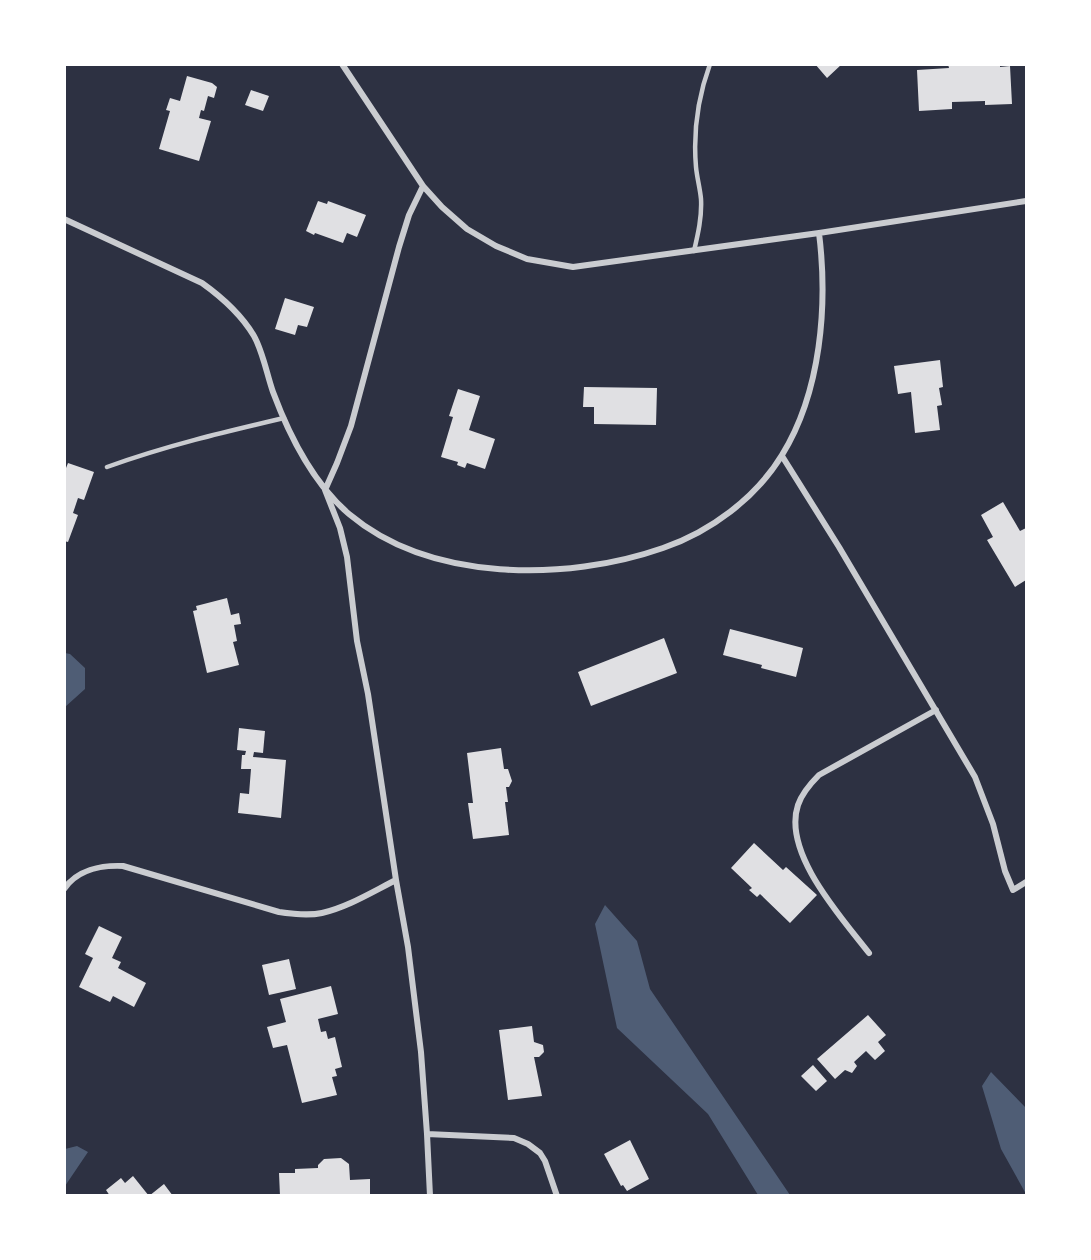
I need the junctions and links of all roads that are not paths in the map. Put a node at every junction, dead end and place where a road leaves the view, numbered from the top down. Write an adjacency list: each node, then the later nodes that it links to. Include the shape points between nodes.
1 (342, 64): 3 (street)
2 (710, 64): 7 (lane, via 699,99 696,132 701,202)
3 (423, 186): 7 (street, via 467,229 527,259 573,267); 11 (street, via 399,247 351,426)
4 (1026, 201): 6 (street)
5 (64, 219): 8 (street, via 202,283 220,296 240,315 255,338)
6 (819, 233): 7 (street); 9 (street, via 823,306 818,351 807,402)
7 (694, 250)
8 (284, 418): 10 (lane, via 209,435); 11 (street)
9 (782, 456): 11 (street, via 745,499 697,533 629,558 531,571 437,559 404,547 350,514); 12 (street)
10 (107, 467)
11 (325, 490): 13 (street, via 347,557)
12 (936, 710): 14 (street, via 975,777 1013,890); 16 (street, via 819,775 798,805 795,820 808,869)
13 (396, 880): 15 (street, via 347,904 321,913 297,915 123,866 91,869); 17 (street, via 408,947)
14 (1026, 882)
15 (64, 890)
16 (869, 953)
17 (428, 1134): 18 (street); 19 (street, via 514,1138 528,1144 545,1161)
18 (430, 1196)
19 (557, 1196)

